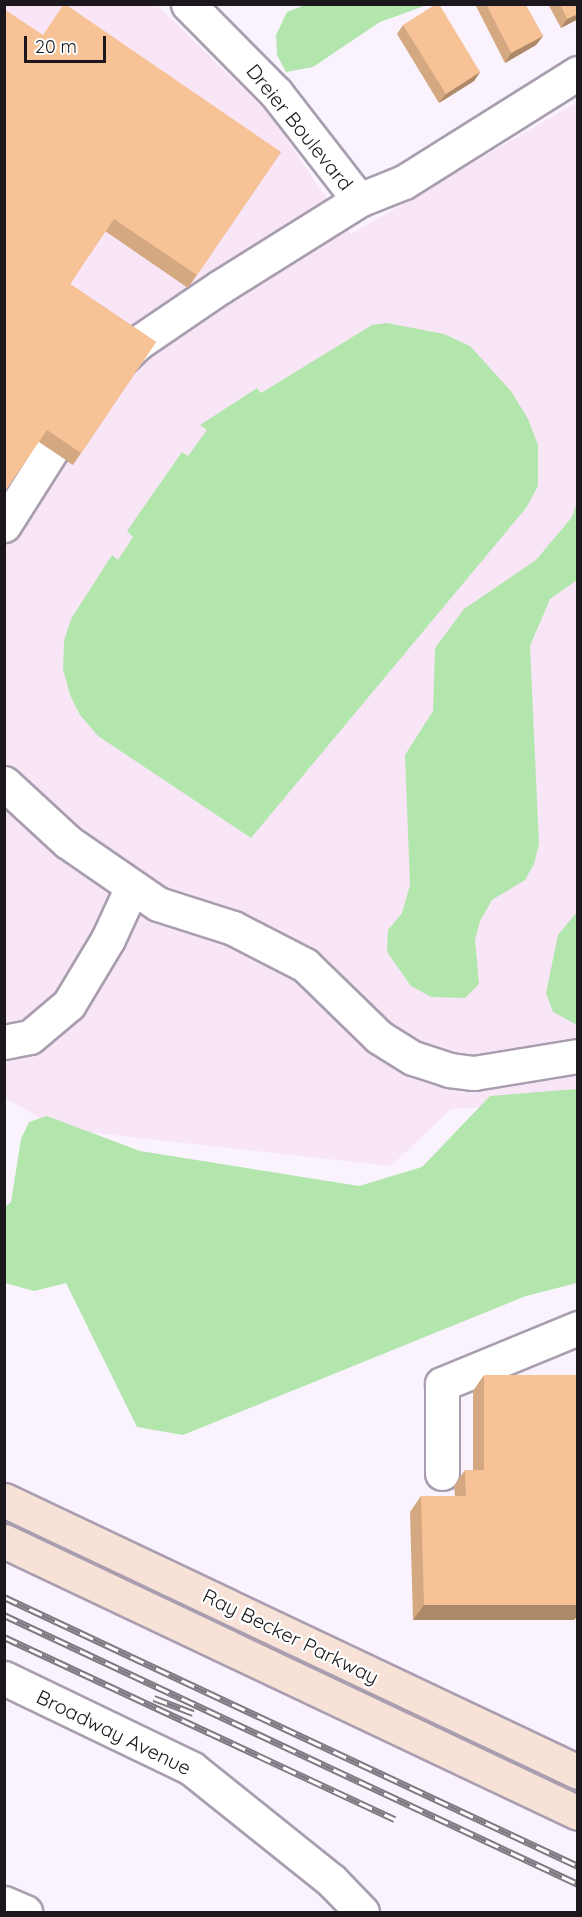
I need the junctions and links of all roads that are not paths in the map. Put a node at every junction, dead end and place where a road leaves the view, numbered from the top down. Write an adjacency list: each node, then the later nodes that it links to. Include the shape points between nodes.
1 (188, 4): 3 (street, Dreier Boulevard, via 276,93)
2 (578, 73): 3 (street, Dreier Boulevard, via 404,182)
3 (359, 200): 4 (street, via 220,287 120,358 78,410)
4 (4, 525)
5 (4, 783): 6 (street, via 68,842)
6 (132, 887): 7 (street, via 108,939 69,1004 30,1037); 8 (street, via 158,904 233,928 305,965 380,1036 412,1058 448,1070 474,1073)
7 (4, 1042)
8 (578, 1056)
9 (578, 1328): 10 (street, via 442,1384)
10 (442, 1473)
11 (4, 1500): 14 (main road, Ray Becker Parkway)
12 (4, 1542): 15 (main road, Ray Becker Parkway)
13 (4, 1678): 18 (street, Broadway Avenue, via 191,1768 332,1881)
14 (578, 1772)
15 (578, 1813)
16 (4, 1903): 17 (street)
17 (25, 1912)
18 (362, 1912)

